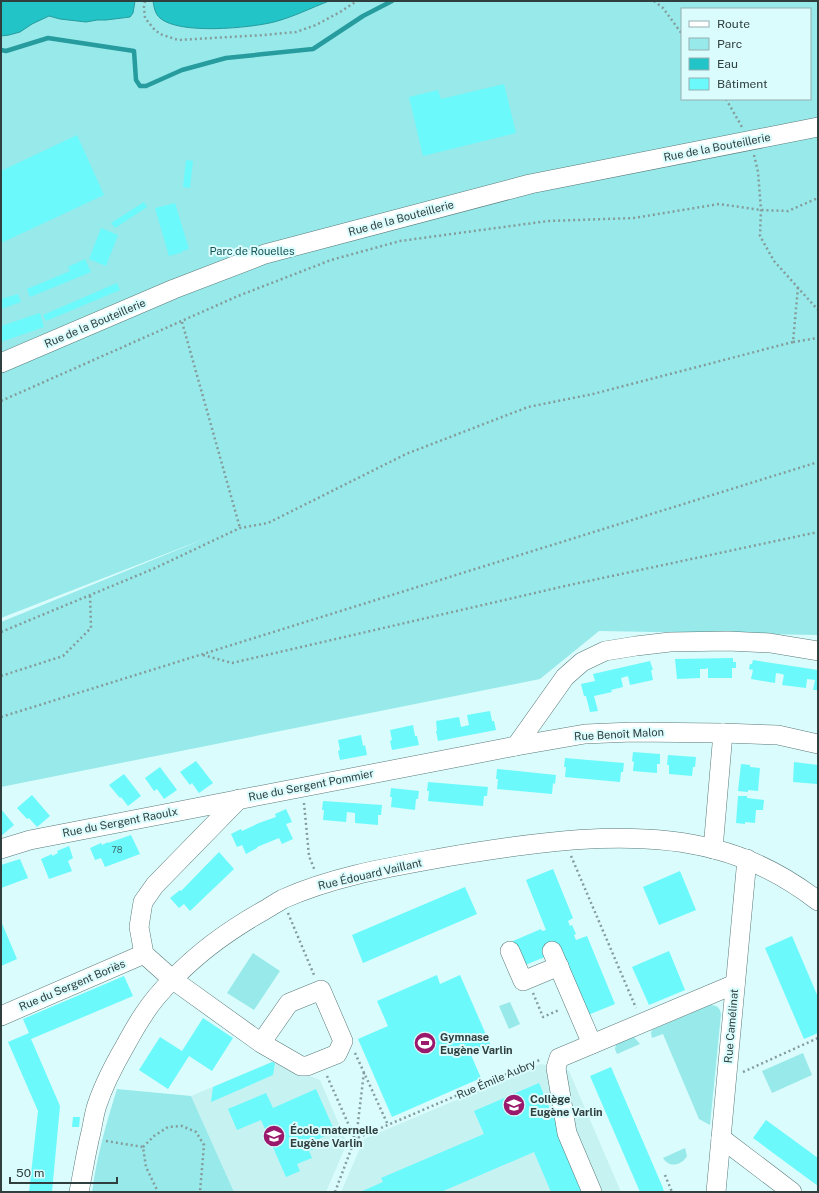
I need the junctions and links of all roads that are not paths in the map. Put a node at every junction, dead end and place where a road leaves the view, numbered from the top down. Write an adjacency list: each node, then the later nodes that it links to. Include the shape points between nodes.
1 (818, 126): 2 (street, Rue de la Bouteillerie, via 530,184 265,254 174,289)
2 (1, 363)
3 (818, 651): 6 (street, via 770,643 728,641 670,642 605,651 582,662 565,677)
4 (723, 733): 5 (street, Rue Benoît Malon, via 778,735); 6 (street, Rue Benoît Malon, via 585,734); 9 (street)
5 (818, 744)
6 (516, 746): 7 (street, Rue du Sergent Pommier)
7 (239, 799): 8 (street, Rue du Sergent Raoulx); 13 (street, Rue du Sergent Pommier, via 155,885 144,902 139,928)
8 (1, 848)
9 (713, 849): 10 (street, Rue Édouard Vaillant); 14 (street, Rue Édouard Vaillant, via 669,840 619,838 564,841 403,864 336,880 282,900 236,926)
10 (747, 859): 11 (street, Rue Édouard Vaillant, via 798,886); 15 (street, Rue Camélinat)
11 (818, 901)
12 (510, 951): 18 (street, via 522,981 556,958)
13 (144, 954): 14 (street); 16 (street, Rue du Sergent Boriès)
14 (172, 979): 17 (street); 20 (street, Rue Édouard Vaillant, via 144,1013 106,1081 97,1107)
15 (735, 984): 18 (street); 19 (street, Rue Camélinat)
16 (1, 1016)
17 (261, 1043): 17 (street, via 289,1003 321,990 343,1041 338,1054 308,1066 301,1066)
18 (592, 1044): 21 (street, via 559,1058 556,1068 567,1133)
19 (721, 1138): 22 (street, Rue Camélinat); 23 (street)
20 (79, 1192)
21 (592, 1192)
22 (716, 1192)
23 (792, 1192)

